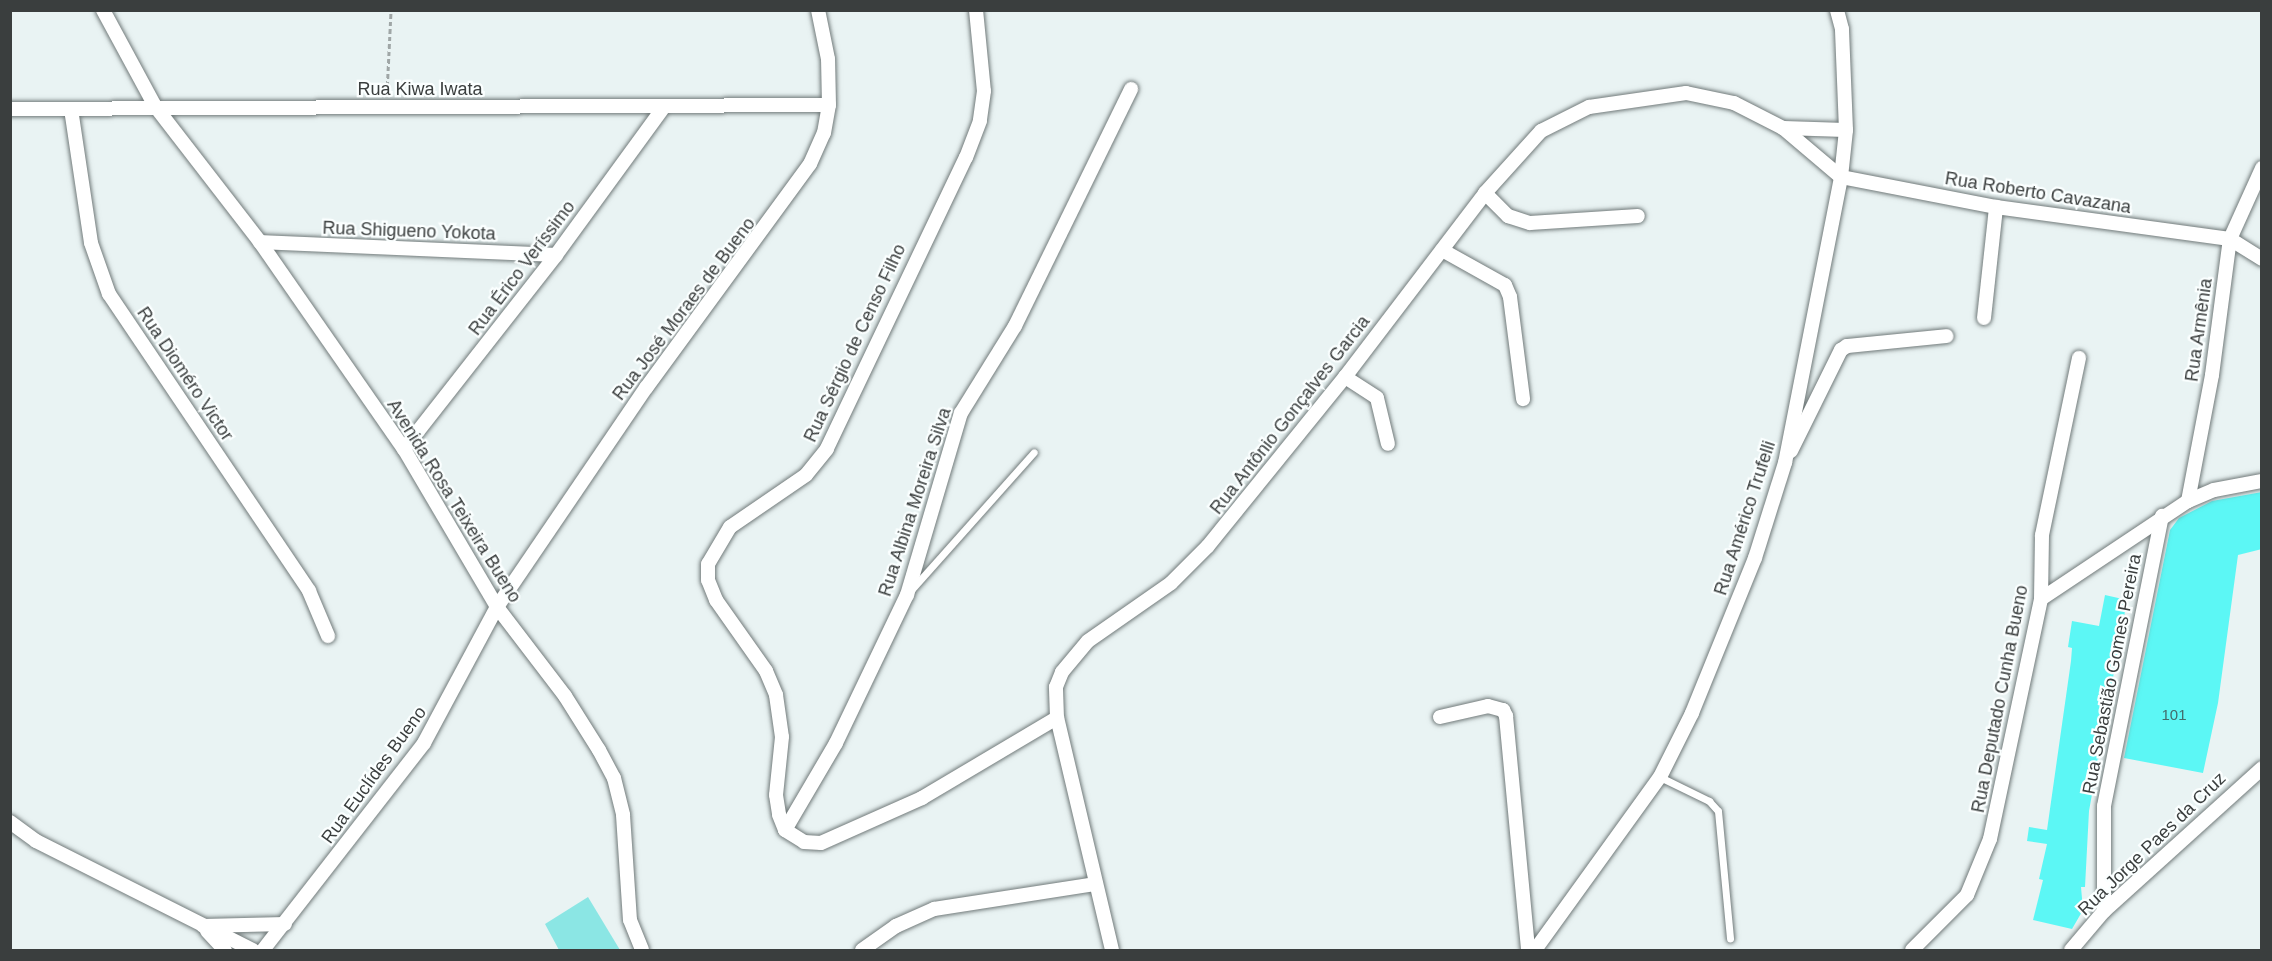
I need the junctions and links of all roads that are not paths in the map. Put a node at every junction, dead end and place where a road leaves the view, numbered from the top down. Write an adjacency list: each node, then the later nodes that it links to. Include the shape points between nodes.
1 (103, 10): 7 (street, Avenida Rosa Teixeira Bueno)
2 (818, 10): 6 (street, Rua José Moraes de Bueno, via 828,59)
3 (976, 10): 44 (street, Rua Sérgio de Censo Filho, via 983,57 980,121 827,449 806,474 730,528 708,564 708,580 716,600 752,647 776,695 782,736 776,795)
4 (1837, 10): 12 (street, Rua Américo Trufelli, via 1842,29)
5 (1131, 89): 35 (street, Rua Albina Moreira Silva, via 1020,315 961,413)
6 (829, 105): 8 (street, Rua Kiwa Iwata); 37 (street, Rua José Moraes de Bueno, via 824,133 789,199 646,388)
7 (155, 106): 8 (street, Rua Kiwa Iwata); 10 (street, Rua Kiwa Iwata); 19 (street, Avenida Rosa Teixeira Bueno)
8 (664, 107): 21 (street, Rua Érico Veríssimo)
9 (10, 109): 10 (street, Rua Kiwa Iwata)
10 (71, 109): 38 (street, Rua Dioméro Victor, via 91,243 109,294 309,591)
11 (1783, 128): 12 (street, Rua Antônio Gonçalves Garcia); 14 (street, Rua Antônio Gonçalves Garcia); 15 (street, Rua Antônio Gonçalves Garcia, via 1734,103 1686,93 1589,107 1541,131)
12 (1846, 130): 14 (street, Rua Américo Trufelli)
13 (2262, 168): 18 (street, Rua Armênia)
14 (1841, 177): 16 (street, Rua Roberto Cavazana); 31 (street, Rua Américo Trufelli)
15 (1485, 193): 17 (street, via 1508,216 1530,223); 20 (street, Rua Antônio Gonçalves Garcia)
16 (1996, 207): 18 (street, Rua Roberto Cavazana); 23 (street)
17 (1638, 216)
18 (2230, 239): 22 (street); 33 (street, Rua Armênia, via 2212,375)
19 (260, 243): 21 (street, Rua Shigueno Yokota); 29 (street, Avenida Rosa Teixeira Bueno)
20 (1442, 250): 26 (street, Rua Antônio Gonçalves Garcia); 27 (street, via 1504,285 1510,297)
21 (556, 255): 29 (street, Rua Érico Veríssimo)
22 (2262, 259)
23 (1984, 318)
24 (1947, 336): 31 (street, via 1855,345 1841,351)
25 (2079, 358): 36 (street, Rua Deputado Cunha Bueno, via 2042,535)
26 (1345, 377): 28 (street, via 1377,398); 40 (street, Rua Antônio Gonçalves Garcia, via 1208,546 1171,583 1072,657 1056,687)
27 (1523, 399)
28 (1388, 444)
29 (404, 449): 37 (street, Avenida Rosa Teixeira Bueno)
30 (1034, 452): 35 (lane)
31 (1785, 463): 42 (street, Rua Américo Trufelli, via 1750,569 1692,713)
32 (2262, 481): 33 (street, via 2214,490)
33 (2188, 501): 34 (street)
34 (2162, 516): 36 (street); 46 (street, Rua Sebastião Gomes Pereira, via 2107,784 2101,854)
35 (907, 595): 44 (street, Rua Albina Moreira Silva, via 836,743)
36 (2041, 599): 58 (street, Rua Deputado Cunha Bueno, via 1981,867 1967,895)
37 (497, 607): 47 (street, Rua Euclídes Bueno, via 424,743); 53 (street, Avenida Rosa Teixeira Bueno, via 565,696 614,778 623,815 630,920)
38 (328, 636)
39 (1440, 717): 56 (street, via 1488,706 1503,710 1506,716)
40 (1057, 718): 44 (street, via 922,798 821,843 804,842); 45 (street, Rua Antônio Gonçalves Garcia)
41 (2262, 768): 46 (street, Rua Jorge Paes da Cruz)
42 (1660, 777): 49 (lane, via 1709,801 1718,811); 57 (street, Rua Américo Trufelli)
43 (10, 822): 48 (street, via 36,841)
44 (784, 830)
45 (1096, 884): 54 (street, via 934,909 896,926); 55 (street, Rua Antônio Gonçalves Garcia)
46 (2104, 912): 59 (street, Rua Jorge Paes da Cruz)
47 (285, 924): 48 (street); 52 (street, Rua Euclídes Bueno)
48 (201, 926): 50 (street); 51 (street)
49 (1730, 938)
50 (225, 951)
51 (253, 951)
52 (263, 951)
53 (642, 951)
54 (862, 951)
55 (1112, 951)
56 (1528, 951)
57 (1535, 951)
58 (1912, 951)
59 (2071, 951)

